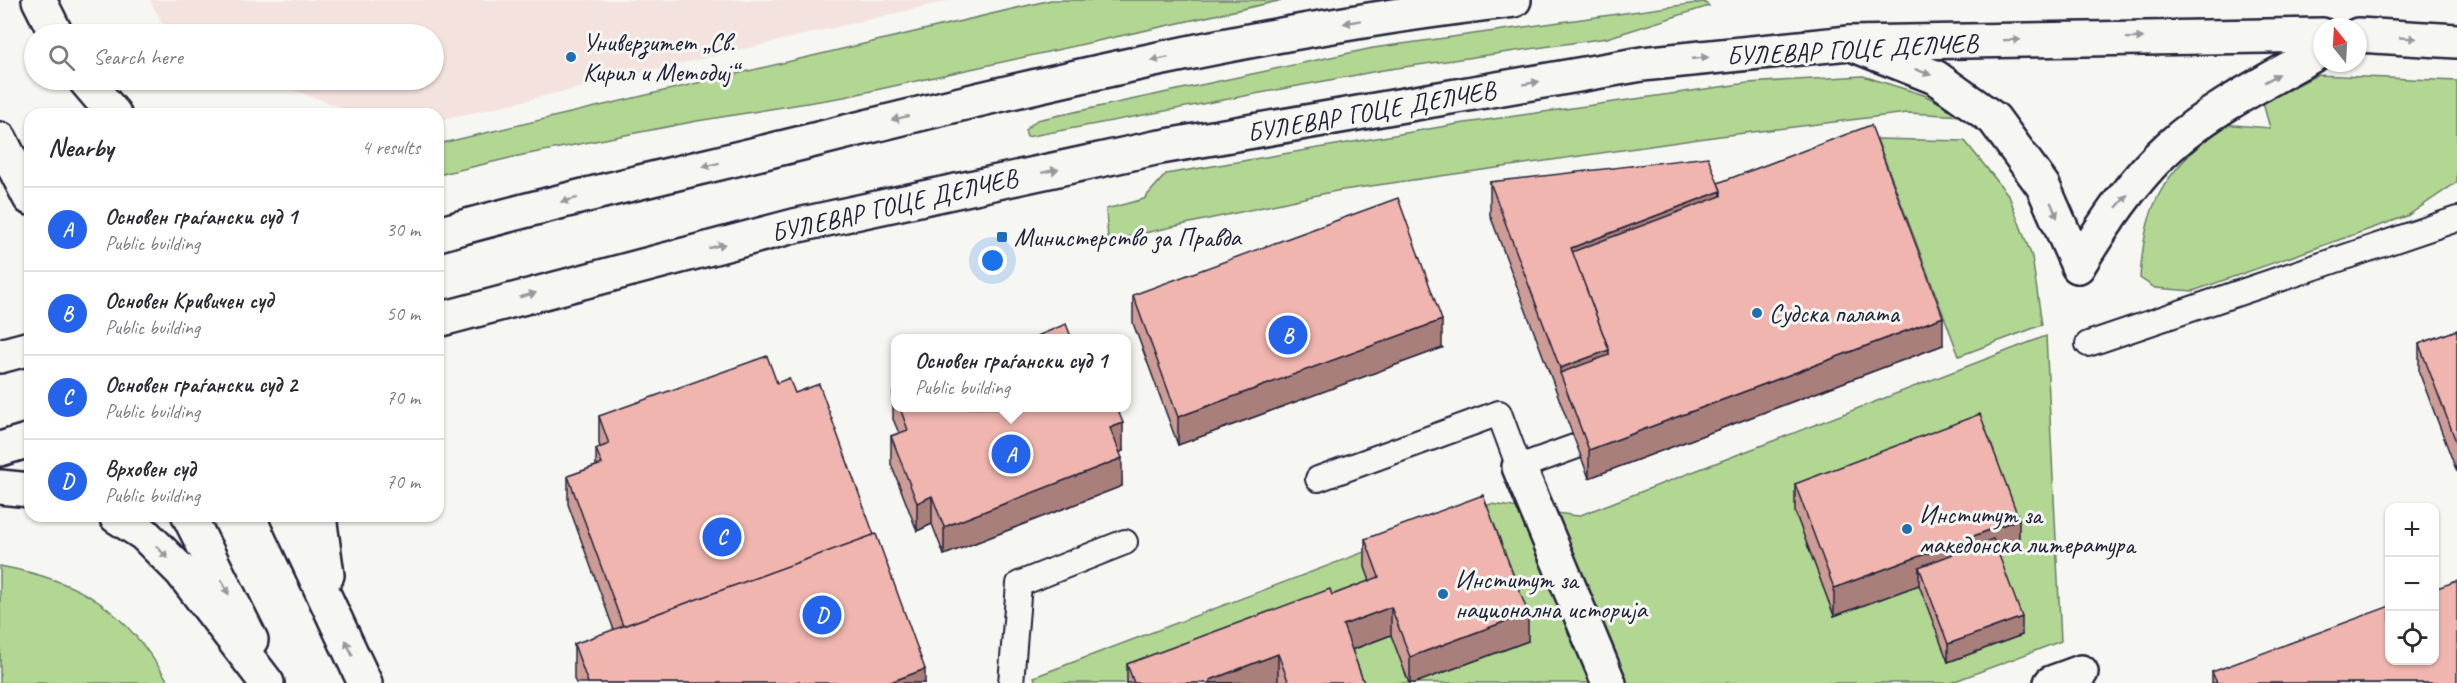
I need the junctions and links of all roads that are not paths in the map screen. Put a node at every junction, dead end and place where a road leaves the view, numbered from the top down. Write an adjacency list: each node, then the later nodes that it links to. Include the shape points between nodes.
1 (39, 0): 3 (street)
2 (1514, 0): 16 (street, one-way to 16, via 1405,13 1095,72)
3 (51, 24)
4 (2313, 35): 7 (street, БУЛЕВАР ГОЦЕ ДЕЛЧЕВ, one-way to 4)
5 (2367, 36): 6 (street, one-way to 6)
6 (2457, 41)
7 (1848, 43): 8 (street, one-way to 8, via 1935,77 1994,119 2043,186 2078,266 2109,214 2170,146 2243,94); 17 (street, БУЛЕВАР ГОЦЕ ДЕЛЧЕВ, one-way to 7, via 794,226 1155,148 1641,64)
8 (2313, 55)
9 (82, 90): 11 (street)
10 (94, 90): 12 (street)
11 (91, 108)
12 (109, 108)
13 (0, 139): 14 (street)
14 (24, 186)
15 (2457, 219): 20 (lane)
16 (447, 230)
17 (471, 310): 18 (street, БУЛЕВАР ГОЦЕ ДЕЛЧЕВ); 19 (street)
18 (444, 318)
19 (444, 329)
20 (2088, 344)
21 (24, 350): 22 (street)
22 (0, 356)
23 (24, 442): 25 (street)
24 (1578, 446): 26 (lane)
25 (0, 449)
26 (1519, 467): 27 (lane, via 1499,413); 40 (street)
27 (1318, 479)
28 (0, 487): 29 (street)
29 (24, 489)
30 (125, 522): 36 (street, one-way to 36, via 144,534 181,571)
31 (192, 522): 37 (street, one-way to 37)
32 (290, 522): 35 (street)
33 (320, 522): 35 (street)
34 (1125, 542): 39 (lane, via 1019,584)
35 (334, 612): 38 (street, one-way to 35)
36 (267, 683)
37 (273, 683)
38 (365, 683)
39 (1011, 683)
40 (1609, 683)

